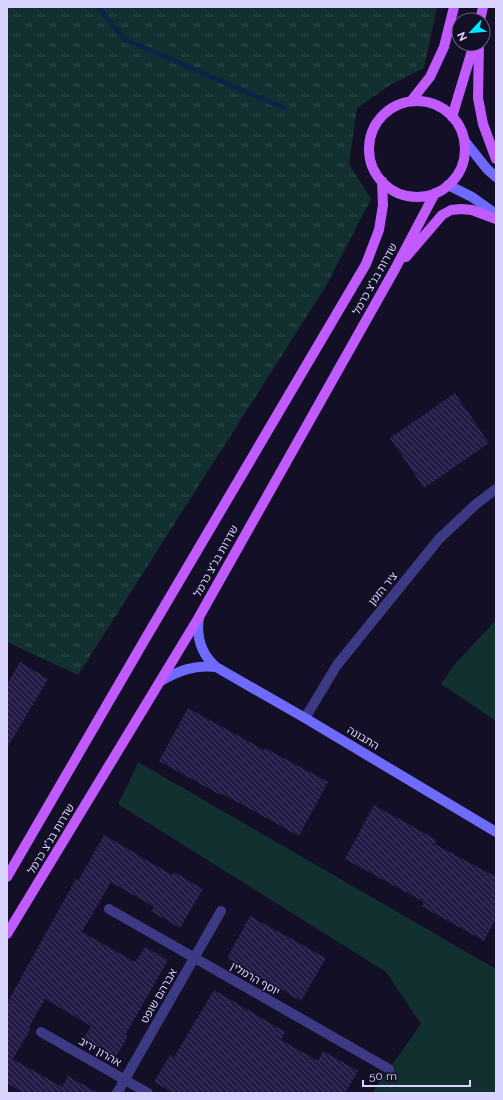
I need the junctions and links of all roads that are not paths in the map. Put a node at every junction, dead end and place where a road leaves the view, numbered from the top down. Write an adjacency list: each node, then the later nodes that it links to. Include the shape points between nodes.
1 (454, 7): 4 (main road, via 444,47 430,77)
2 (472, 52): 5 (main road)
3 (479, 52): 7 (main road, via 478,98 483,124)
4 (411, 101): 5 (main road, via 426,102 440,107); 9 (main road, via 397,105 384,114 375,125 369,155 373,169)
5 (452, 117): 6 (main road)
6 (464, 140): 8 (street); 10 (main road, via 462,165)
7 (496, 159)
8 (496, 177)
9 (382, 181): 11 (main road, via 393,191 407,196 421,197); 21 (main road, שדרות בנ"צ כרמל, via 383,205 379,230 366,264)
10 (448, 185): 11 (main road); 12 (street, via 472,197)
11 (435, 193): 14 (main road, שדרות בנ"צ כרמל)
12 (496, 214)
13 (496, 219): 14 (main road, via 472,210 451,210 442,215)
14 (395, 269): 16 (main road, שדרות בנ"צ כרמל)
15 (496, 489): 19 (street, ציר הזמן, via 440,538 337,665)
16 (199, 617): 17 (street, התבונה, via 200,645); 18 (main road, שדרות בנ"צ כרמל)
17 (216, 667): 18 (street, התבונה, via 193,667); 19 (street, התבונה)
18 (161, 681): 24 (main road, שדרות בנ"צ כרמל)
19 (305, 718): 20 (street, התבונה)
20 (496, 832)
21 (7, 877)
22 (110, 909): 25 (street, יוסף הרמלין)
23 (221, 911): 25 (street, אברהם שופט)
24 (7, 934)
25 (194, 958): 27 (street, יוסף הרמלין); 28 (street, אברהם שופט)
26 (41, 1032): 28 (street, אהרון יריב)
27 (389, 1070)
28 (125, 1080): 29 (street, אברהם שופט); 30 (street, אהרון יריב)
29 (117, 1093)
30 (148, 1093)

